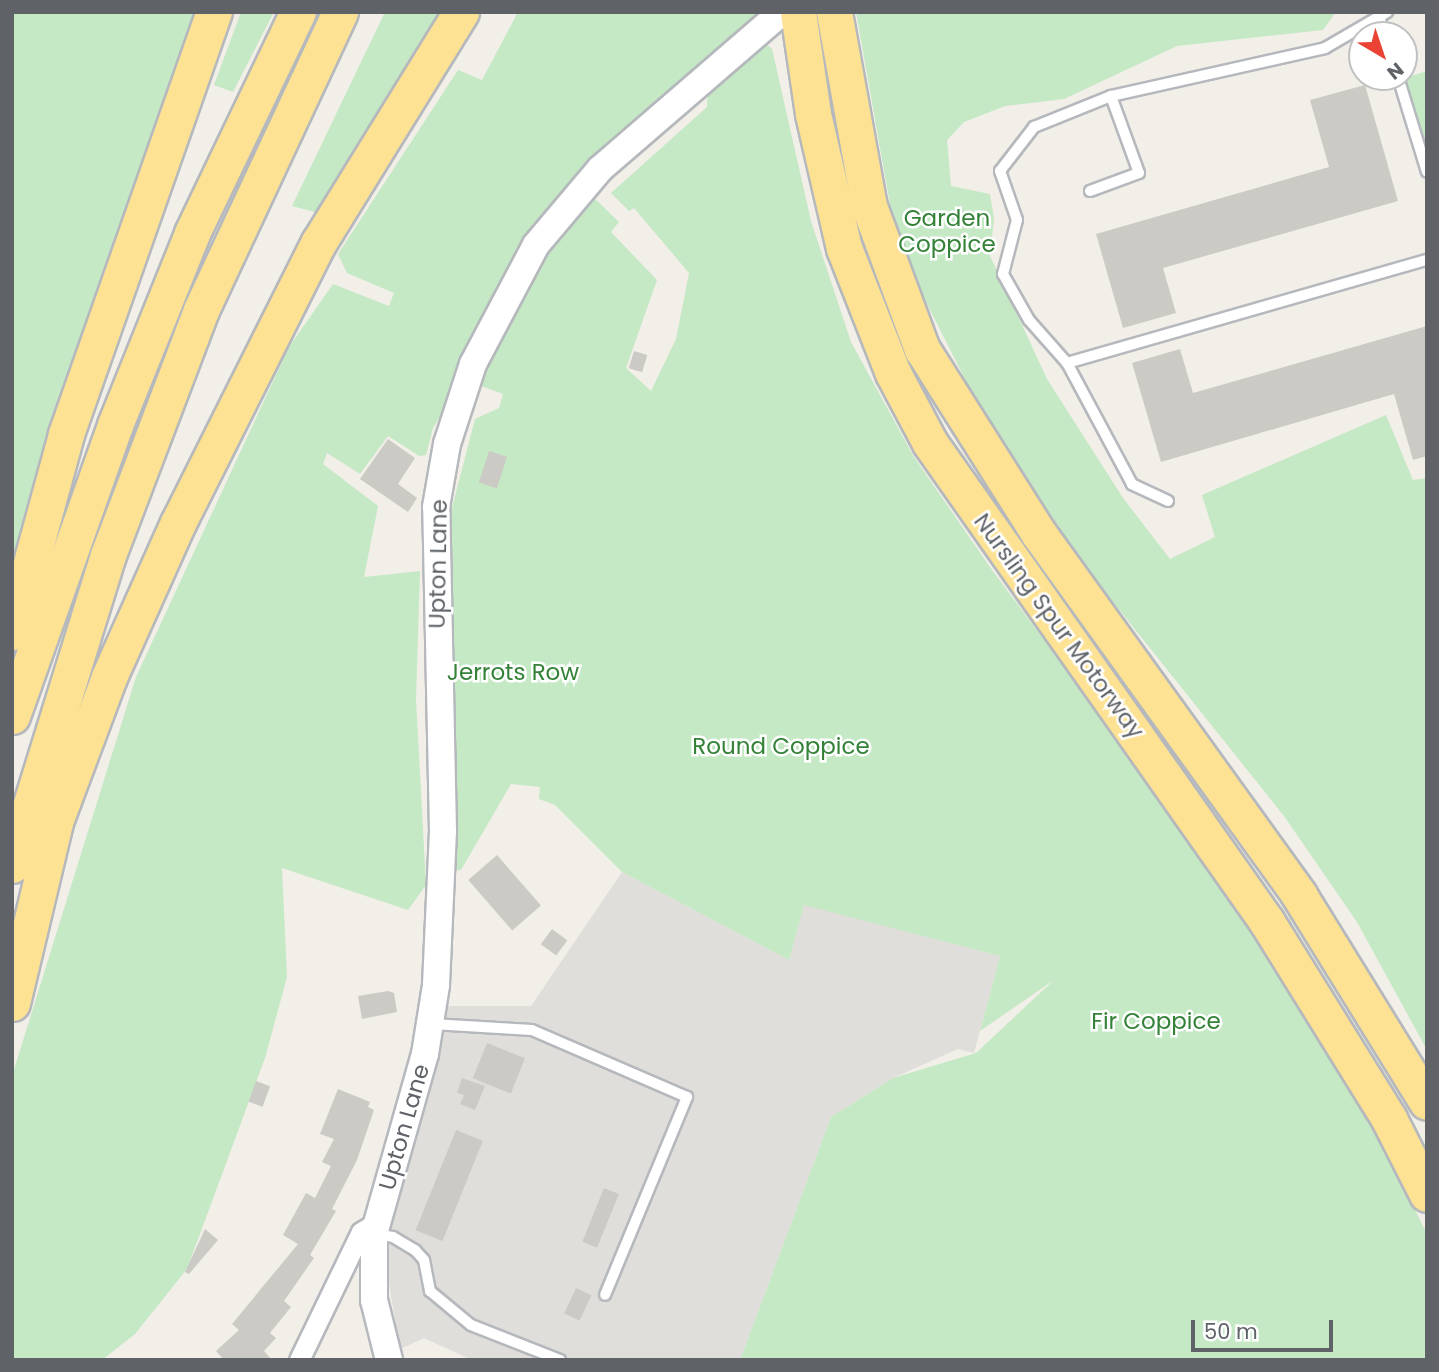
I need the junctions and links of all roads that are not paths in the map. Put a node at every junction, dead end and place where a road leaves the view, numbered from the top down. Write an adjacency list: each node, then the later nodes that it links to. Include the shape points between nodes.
1 (214, 12): 15 (highway, via 66,433)
2 (298, 12): 16 (highway, via 187,245 115,425)
3 (340, 12): 17 (highway, via 287,119 186,349 108,555)
4 (461, 12): 18 (highway, via 319,242 177,523 109,677 56,819)
5 (834, 12): 20 (highway, Nursling Spur Motorway, via 869,206 922,349 1039,534 1299,895)
6 (1383, 15): 9 (lane, via 1325,48)
7 (793, 16): 19 (street, Upton Lane, via 669,106 586,184 536,245 473,364 447,444 436,507 443,831); 21 (highway, Nursling Spur Motorway, via 844,248 893,373 930,443 1267,922 1389,1119)
8 (1402, 91): 10 (lane)
9 (1111, 96): 11 (lane, via 1139,173); 13 (lane, via 1034,128 1000,171 1017,220 1003,274 1029,320)
10 (1427, 172)
11 (1090, 191)
12 (1427, 260): 13 (lane)
13 (1067, 363): 14 (lane, via 1132,484)
14 (1168, 502)
15 (12, 632)
16 (12, 716)
17 (12, 864)
18 (12, 1003)
19 (431, 1024): 22 (street, Upton Lane); 23 (lane, via 532,1030 687,1097)
20 (1427, 1102)
21 (1427, 1194)
22 (375, 1228): 24 (street, via 361,1232); 25 (street, Upton Lane, via 374,1300); 26 (lane, via 415,1250 424,1260 430,1291 471,1325)
23 (605, 1295)
24 (299, 1360)
25 (389, 1360)
26 (560, 1360)

